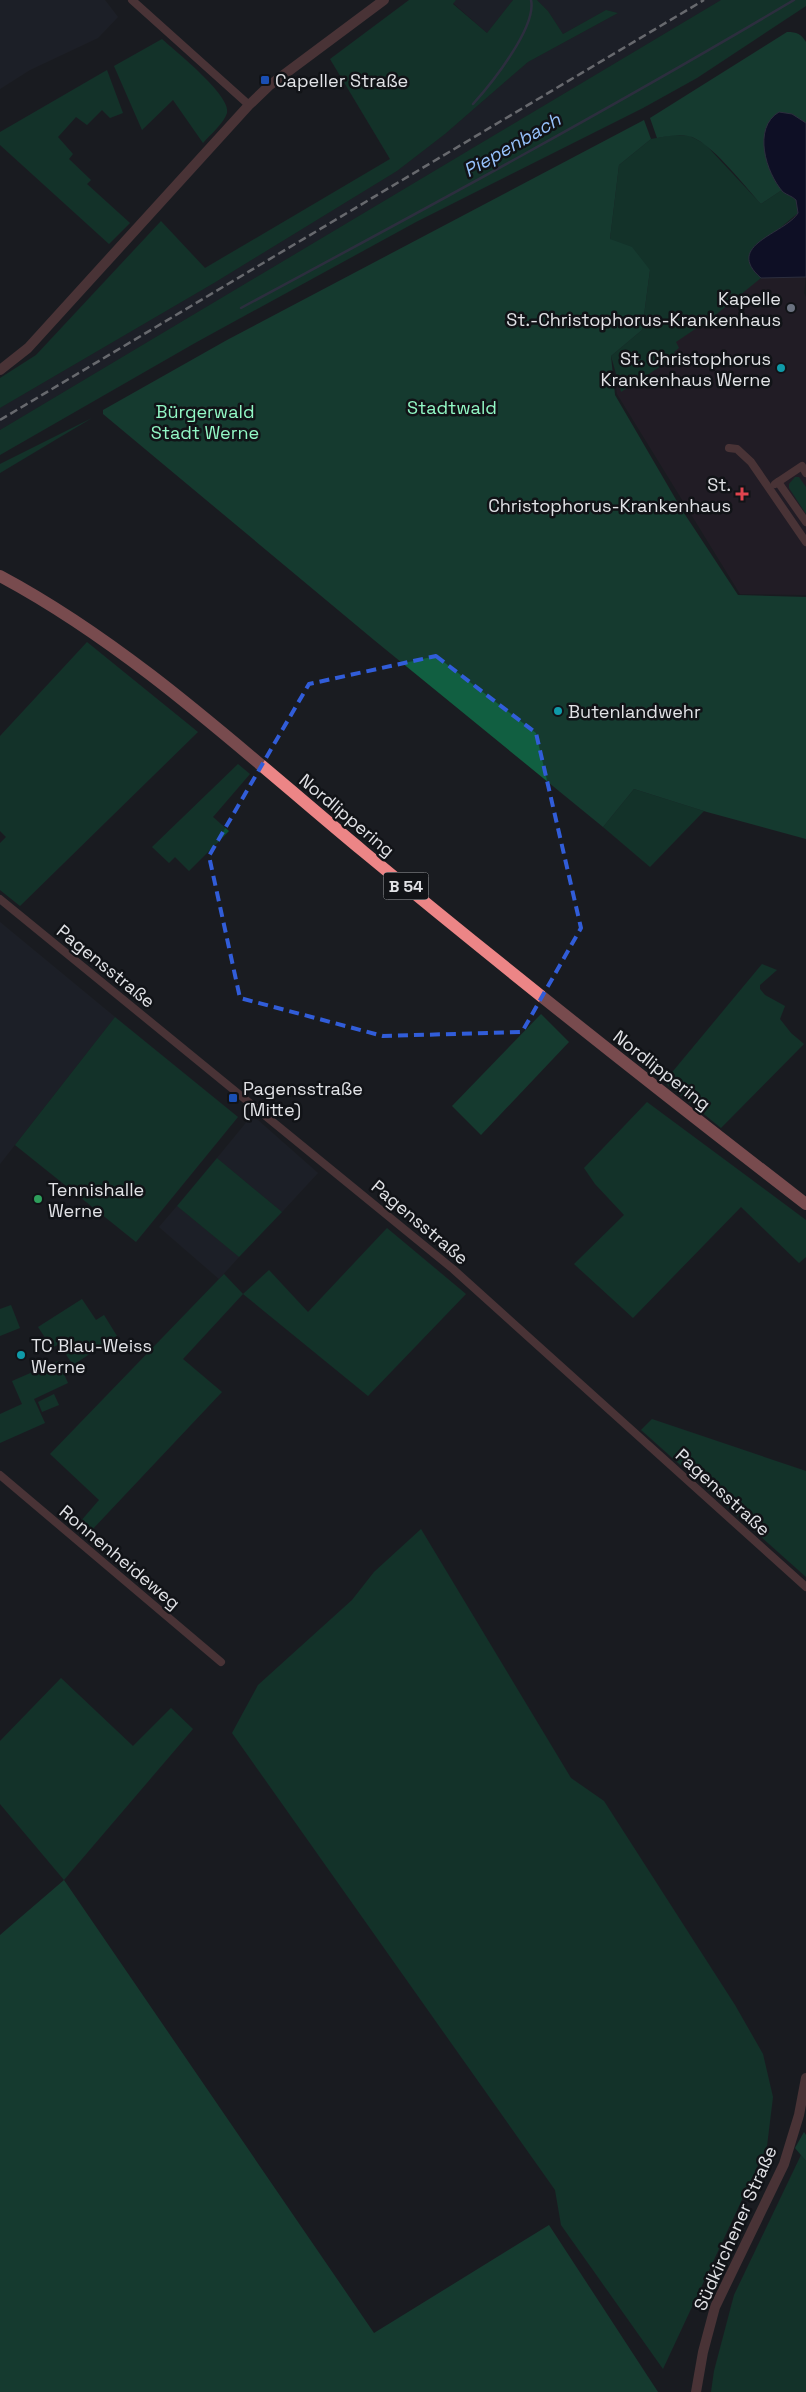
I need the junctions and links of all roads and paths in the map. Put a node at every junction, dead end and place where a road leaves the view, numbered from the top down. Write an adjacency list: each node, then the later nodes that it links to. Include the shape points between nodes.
1 (132, 0): 3 (street)
2 (383, 0): 3 (street, via 270,85)
3 (249, 105): 4 (street, via 28,348)
4 (0, 370)
5 (729, 448): 8 (street, via 745,454)
6 (806, 473): 7 (street, via 802,466)
7 (778, 482): 8 (street); 9 (street)
8 (769, 488): 10 (street)
9 (806, 522)
10 (806, 542)
11 (0, 576): 13 (main road, Nordlippering / B 54, via 34,595 147,672 524,983)
12 (0, 899): 15 (street, Pagensstraße, via 453,1269)
13 (806, 1204)
14 (0, 1475): 16 (street, Ronnenheideweg)
15 (806, 1587)
16 (221, 1662)
17 (806, 2078): 18 (street, Südkirchener Straße, via 784,2164 715,2307)
18 (696, 2392)

